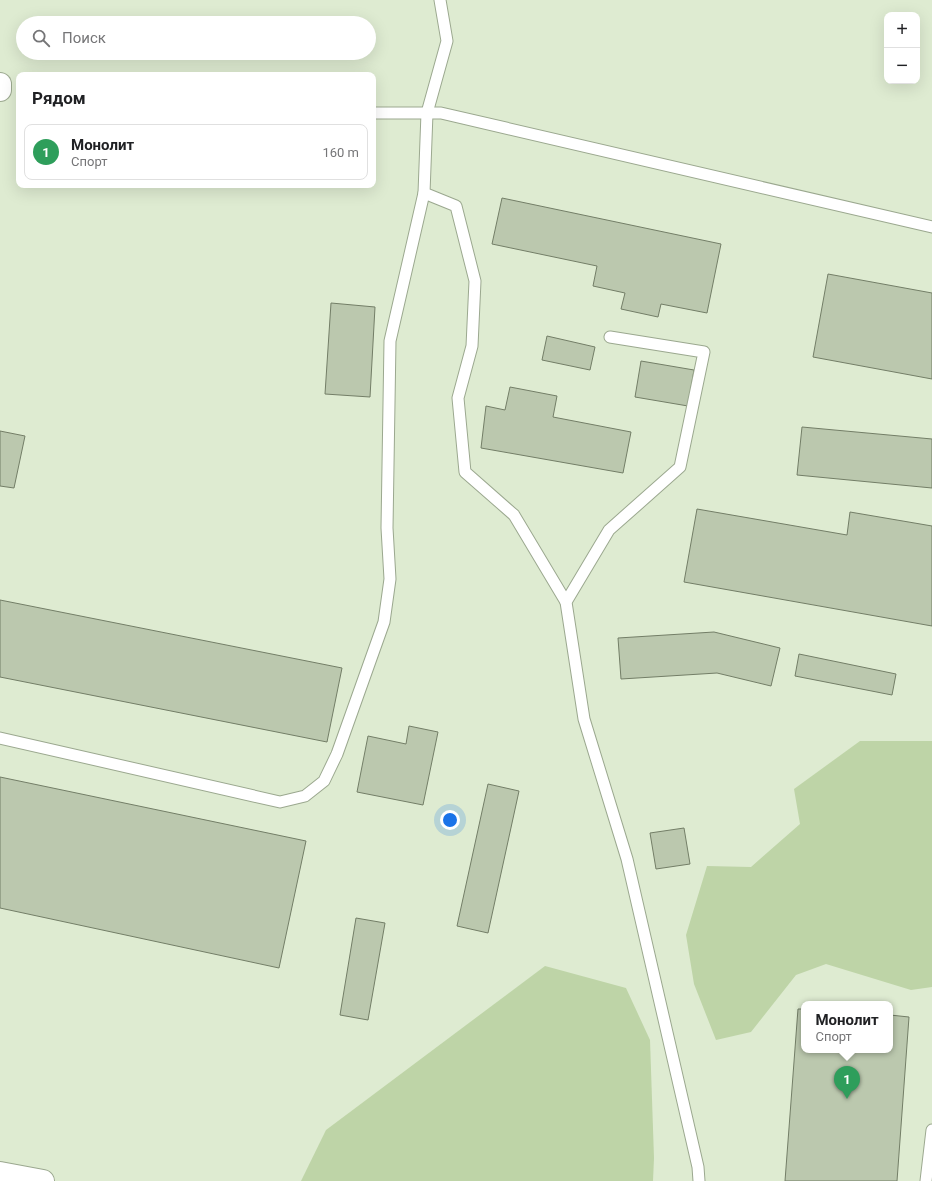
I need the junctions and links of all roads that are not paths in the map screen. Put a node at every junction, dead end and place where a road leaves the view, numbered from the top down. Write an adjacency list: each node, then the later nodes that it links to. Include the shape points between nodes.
1 (440, 0): 4 (lane, via 447,41)
2 (0, 84): 3 (street)
3 (0, 90)
4 (427, 113): 5 (lane); 6 (lane); 7 (lane, via 441,113)
5 (376, 114)
6 (424, 193): 9 (lane, via 456,206 475,281 472,346 458,398 465,472 514,515); 10 (lane, via 390,341 387,528 390,579 384,622 337,754 324,781 305,796 280,802)
7 (932, 227)
8 (610, 337): 9 (lane, via 704,352 680,467 609,530)
9 (566, 602): 14 (lane, via 584,719 627,859 698,1166)
10 (0, 738)
11 (932, 1130): 15 (lane)
12 (0, 1173): 13 (street)
13 (43, 1181)
14 (699, 1181)
15 (926, 1181)

